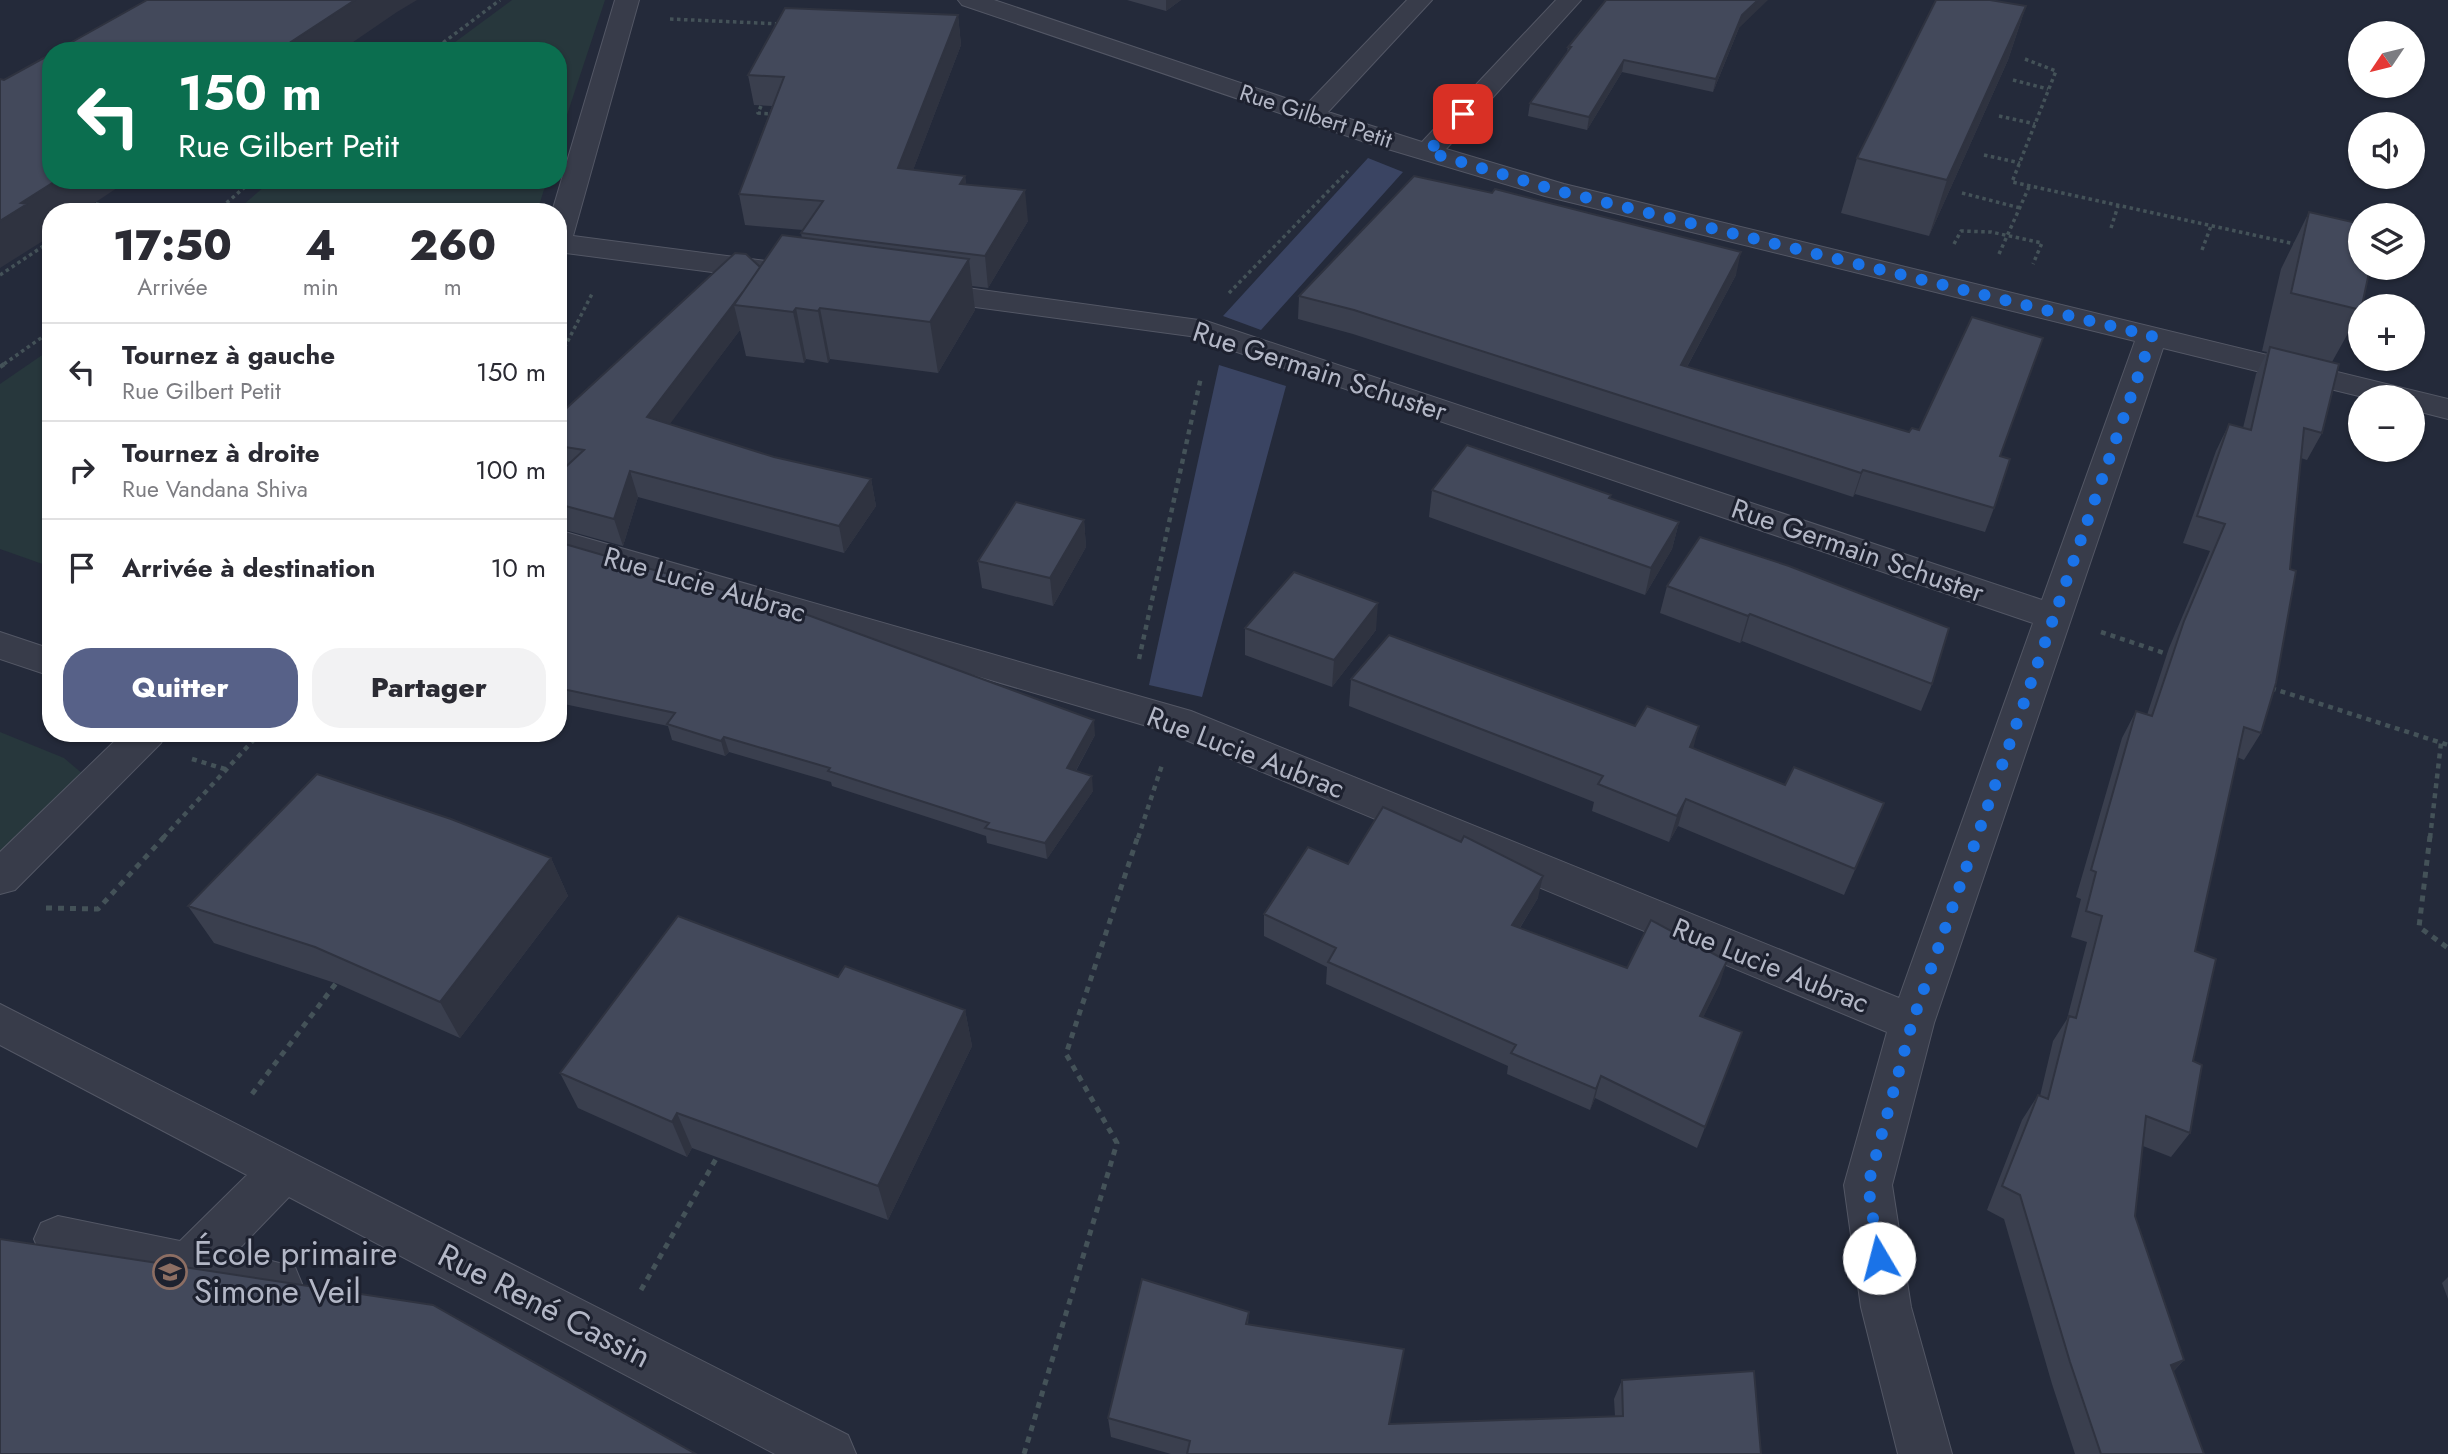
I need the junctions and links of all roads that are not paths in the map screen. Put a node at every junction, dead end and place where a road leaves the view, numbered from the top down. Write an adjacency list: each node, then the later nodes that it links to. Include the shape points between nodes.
1 (627, 0): 7 (street)
2 (970, 0): 5 (street, Rue Gilbert Petit, via 1046,14)
3 (1420, 0): 5 (street)
4 (1569, 0): 6 (street)
5 (1311, 115): 6 (street, Rue Gilbert Petit)
6 (1428, 152): 11 (street, Rue Gilbert Petit, via 1555,190)
7 (567, 210)
8 (567, 242): 9 (street)
9 (798, 274)
10 (894, 287): 16 (street, Rue Germain Schuster, via 1195,327)
11 (2152, 336): 12 (street, Rue Gilbert Petit); 16 (street)
12 (2352, 385)
13 (2425, 403): 14 (street)
14 (2448, 409)
15 (567, 544): 22 (street, Rue Lucie Aubrac, via 1177,721)
16 (2054, 617): 22 (street)
17 (0, 645): 18 (street)
18 (42, 660)
19 (138, 742): 20 (street)
20 (0, 878)
21 (0, 1023): 23 (street, Rue René Cassin)
22 (1912, 1023): 28 (street, via 1868,1185 1886,1307)
23 (284, 1170): 25 (street); 27 (street, Rue René Cassin)
24 (58, 1239): 25 (street)
25 (190, 1265): 26 (street)
26 (293, 1288)
27 (829, 1454)
28 (1925, 1454)

